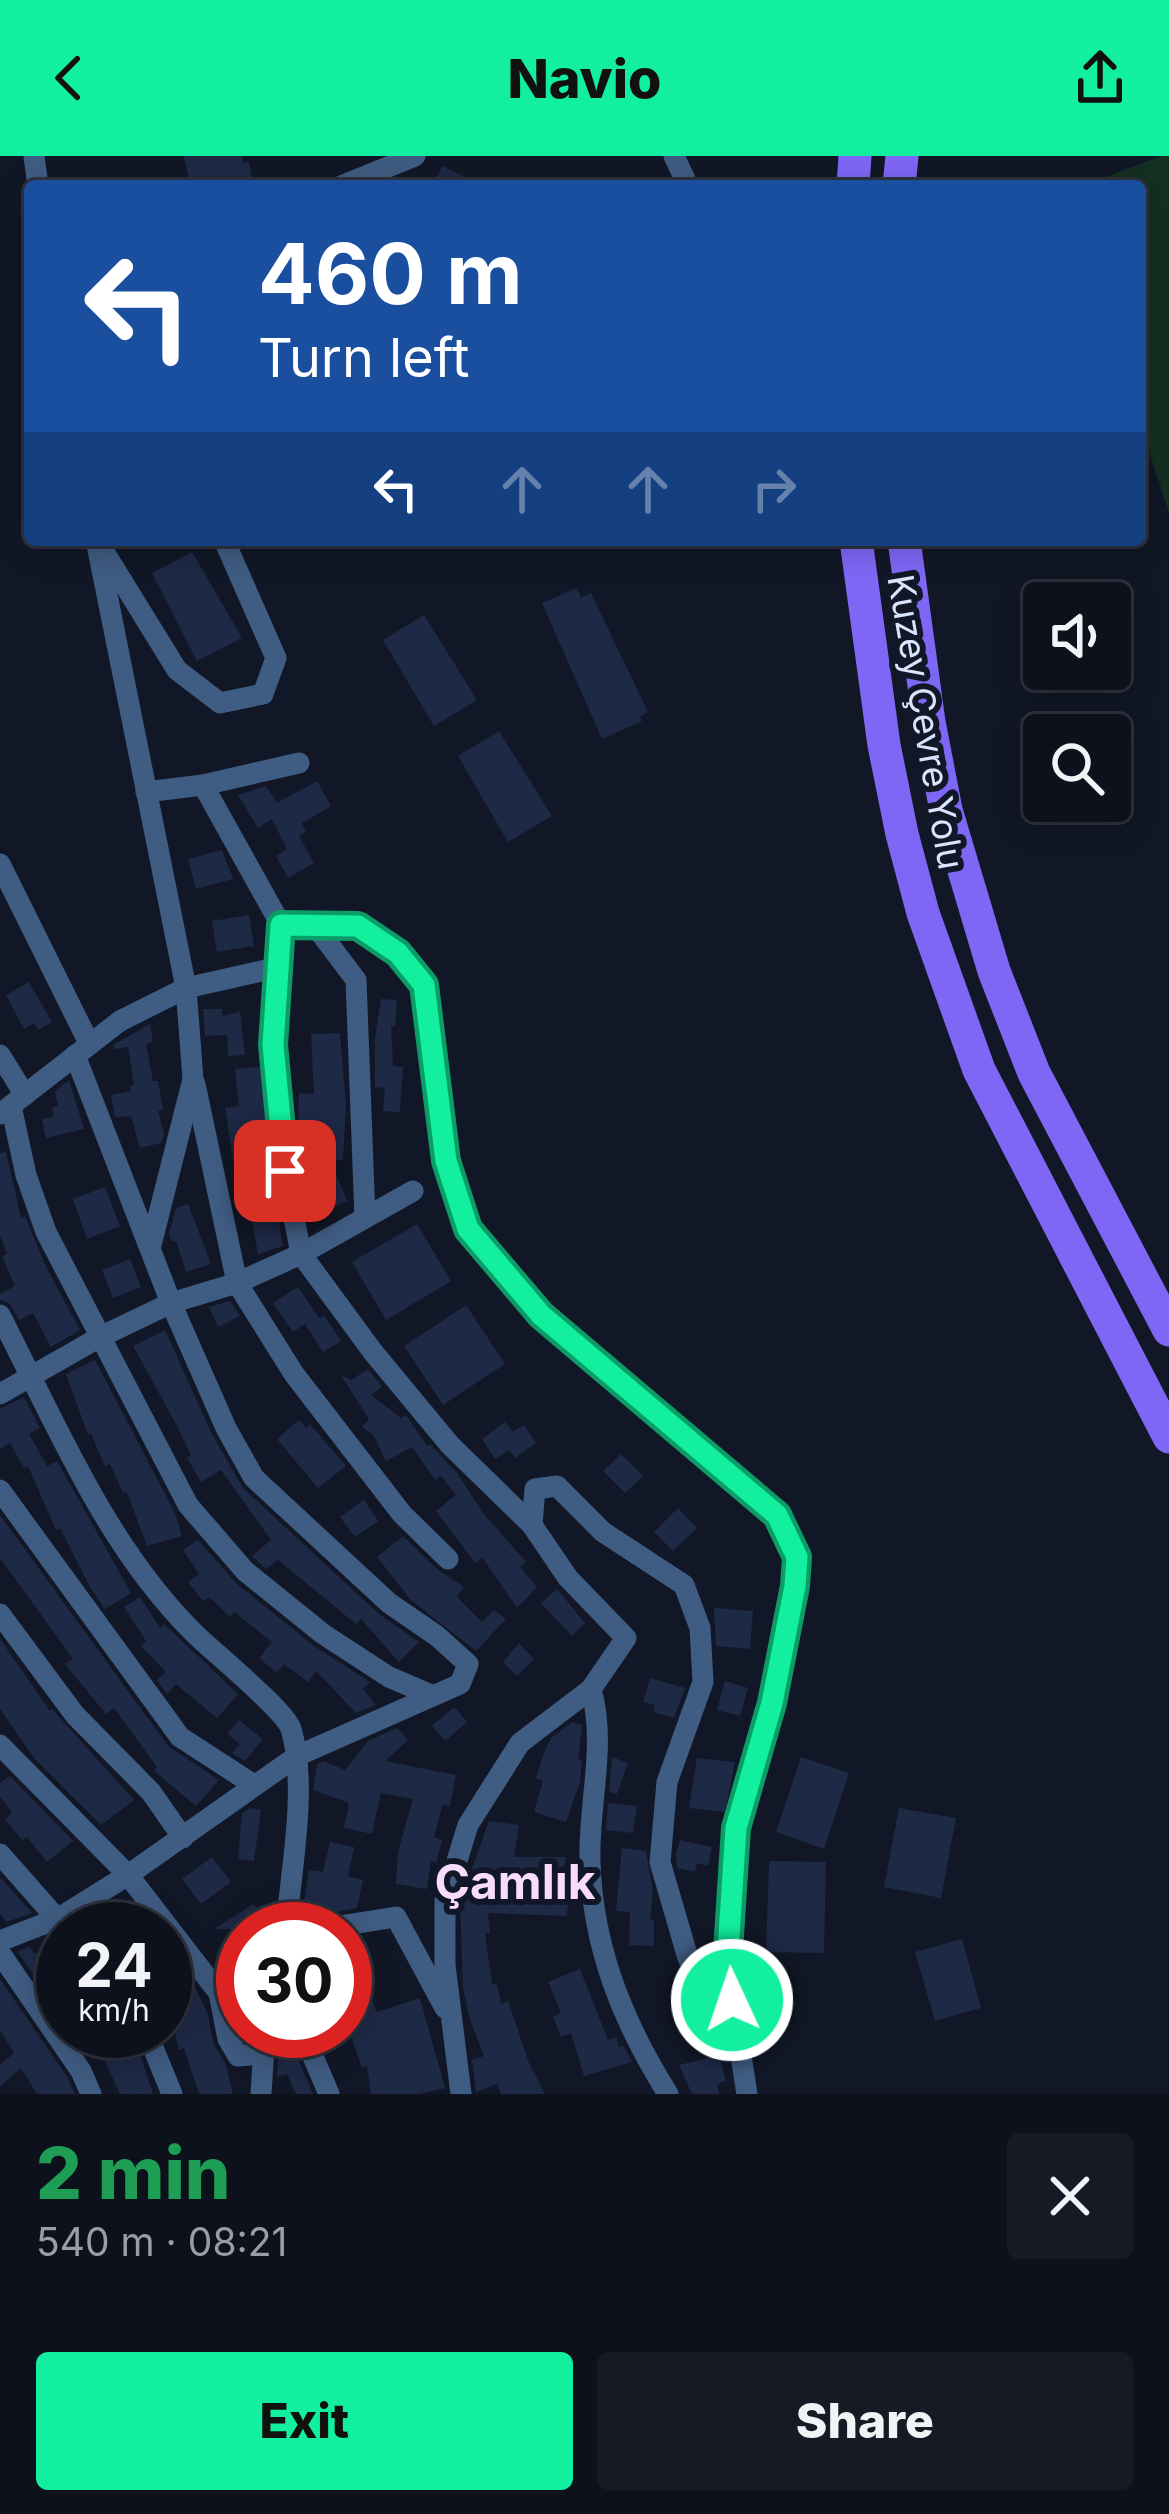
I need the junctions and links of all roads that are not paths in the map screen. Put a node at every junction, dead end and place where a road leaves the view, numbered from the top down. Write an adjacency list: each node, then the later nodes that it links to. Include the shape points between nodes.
1 (416, 156): 2 (street)
2 (356, 180)
3 (97, 546): 10 (street)
4 (100, 546): 5 (street, via 177,670 220,703 263,694 276,658)
5 (227, 546)
6 (857, 546): 31 (main road, Kuzey Çevre Yolu, via 884,745 923,914 979,1070)
7 (905, 546): 27 (main road, Kuzey Çevre Yolu, via 946,809 994,971 1034,1073)
8 (299, 763): 9 (street)
9 (202, 785): 10 (street); 13 (street)
10 (146, 792): 15 (street)
11 (0, 866): 16 (street)
12 (313, 923): 13 (street); 21 (street, via 356,980); 56 (street, via 358,926 398,953 424,985 446,1161 468,1229 541,1315 777,1515 797,1557 792,1616 736,1828 727,1966)
13 (281, 925): 14 (street)
14 (279, 967): 15 (street); 23 (street, via 273,1045)
15 (186, 988): 16 (street); 18 (street)
16 (82, 1049): 19 (street); 22 (street)
17 (0, 1055): 19 (street)
18 (194, 1079): 22 (street); 24 (street)
19 (12, 1105): 28 (street, via 46,1232)
20 (413, 1191): 21 (street)
21 (365, 1218): 23 (street)
22 (151, 1245): 25 (street)
23 (301, 1254): 24 (street); 33 (street, via 450,1445)
24 (237, 1283): 25 (street); 34 (street, via 294,1374 402,1514)
25 (171, 1304): 28 (street); 37 (street, via 254,1478 468,1664 460,1684)
26 (0, 1315): 29 (street)
27 (1169, 1330)
28 (100, 1337): 29 (street); 37 (street, via 188,1504 245,1571 323,1634)
29 (32, 1377): 30 (street); 39 (street, via 113,1532 165,1605 289,1722)
30 (0, 1394)
31 (1169, 1437)
32 (0, 1490): 40 (street, via 180,1737)
33 (532, 1525): 36 (street, via 568,1578 626,1638); 56 (street, via 535,1489 557,1486 603,1532 684,1585 700,1628 703,1682 667,1783 659,1862 688,1958)
34 (448, 1559)
35 (0, 1614): 41 (street)
36 (591, 1689): 52 (street, via 520,1743 467,1825 445,1900); 62 (street, via 599,1718 590,1861 601,1956 635,2040)
37 (431, 1695): 39 (street)
38 (0, 1744): 43 (street)
39 (297, 1756): 40 (street); 46 (street)
40 (254, 1785): 41 (street)
41 (183, 1838): 43 (street)
42 (0, 1854): 44 (street)
43 (128, 1875): 45 (street); 51 (street)
44 (43, 1902)
45 (92, 1902)
46 (288, 1902)
47 (372, 1921): 52 (street, via 396,1917)
48 (36, 1931): 49 (street)
49 (0, 1941)
50 (0, 1953): 58 (street)
51 (216, 1989)
52 (453, 2023): 57 (street)
53 (157, 2058): 59 (street)
54 (260, 2058): 60 (street)
55 (314, 2058): 61 (street)
56 (743, 2068): 63 (street)
57 (464, 2091)
58 (91, 2094)
59 (172, 2094)
60 (261, 2094)
61 (329, 2094)
62 (668, 2094)
63 (747, 2094)

